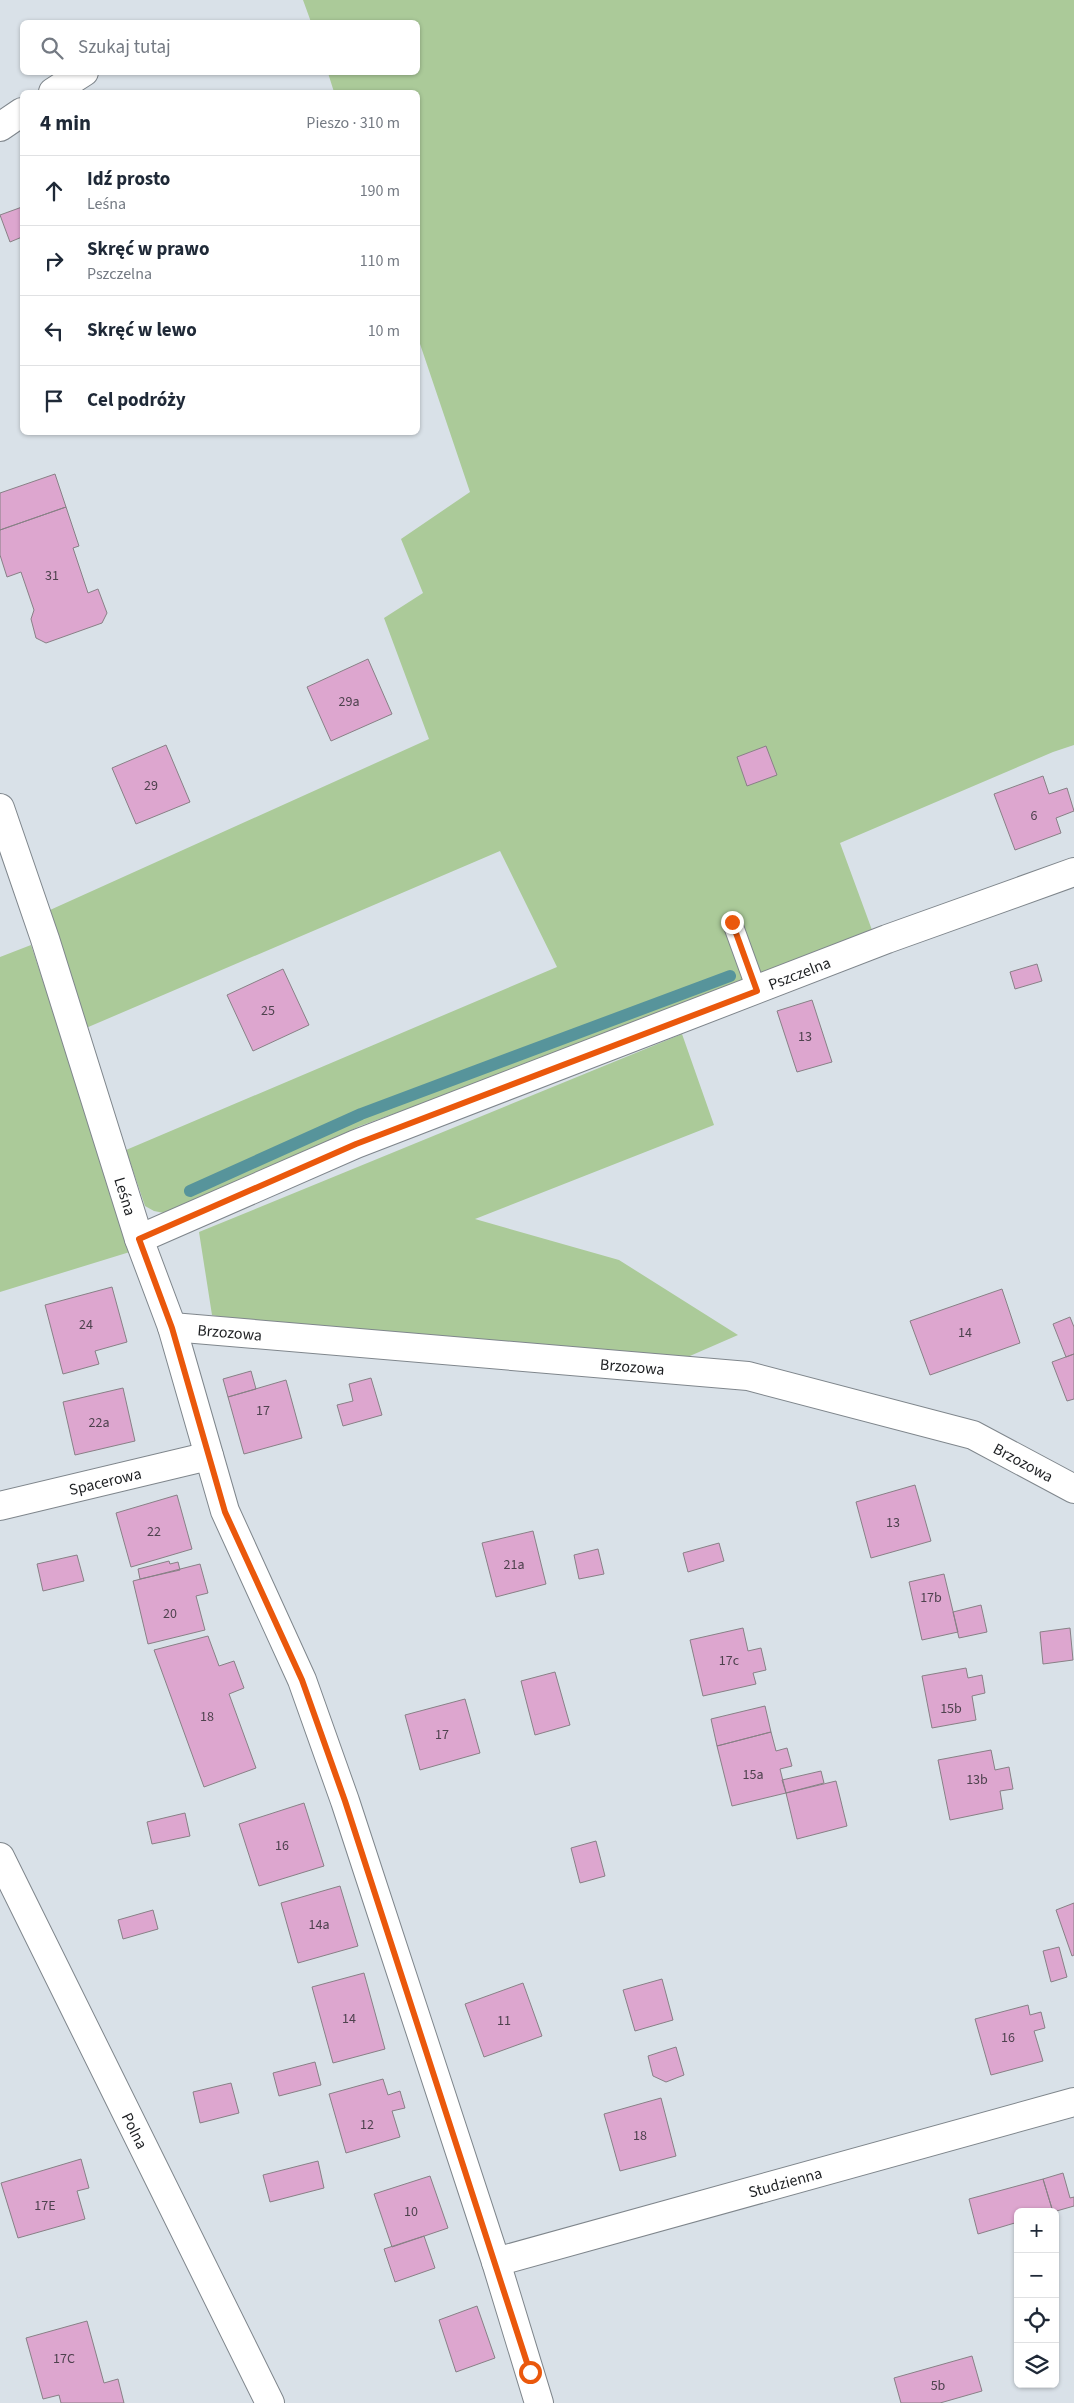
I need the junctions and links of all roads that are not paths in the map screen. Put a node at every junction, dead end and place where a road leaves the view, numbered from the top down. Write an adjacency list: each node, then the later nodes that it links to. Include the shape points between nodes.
1 (79, 75): 2 (street)
2 (56, 90)
3 (20, 113): 4 (street)
4 (0, 127)
5 (0, 808): 9 (street, Leśna, via 45,939)
6 (1074, 872): 8 (street, Pszczelna, via 887,939)
7 (732, 922): 8 (lane)
8 (757, 991): 9 (street, Pszczelna, via 356,1144)
9 (139, 1239): 10 (street, Leśna)
10 (172, 1328): 11 (street, Leśna); 12 (street, Brzozowa, via 748,1376 973,1435)
11 (209, 1456): 13 (street, Spacerowa); 16 (street, Leśna, via 225,1512 302,1680 345,1801)
12 (1074, 1489)
13 (0, 1506)
14 (0, 1857): 17 (street, Polna)
15 (1074, 2102): 16 (street, Studzienna)
16 (496, 2262): 18 (street, Leśna)
17 (270, 2403)
18 (539, 2403)

